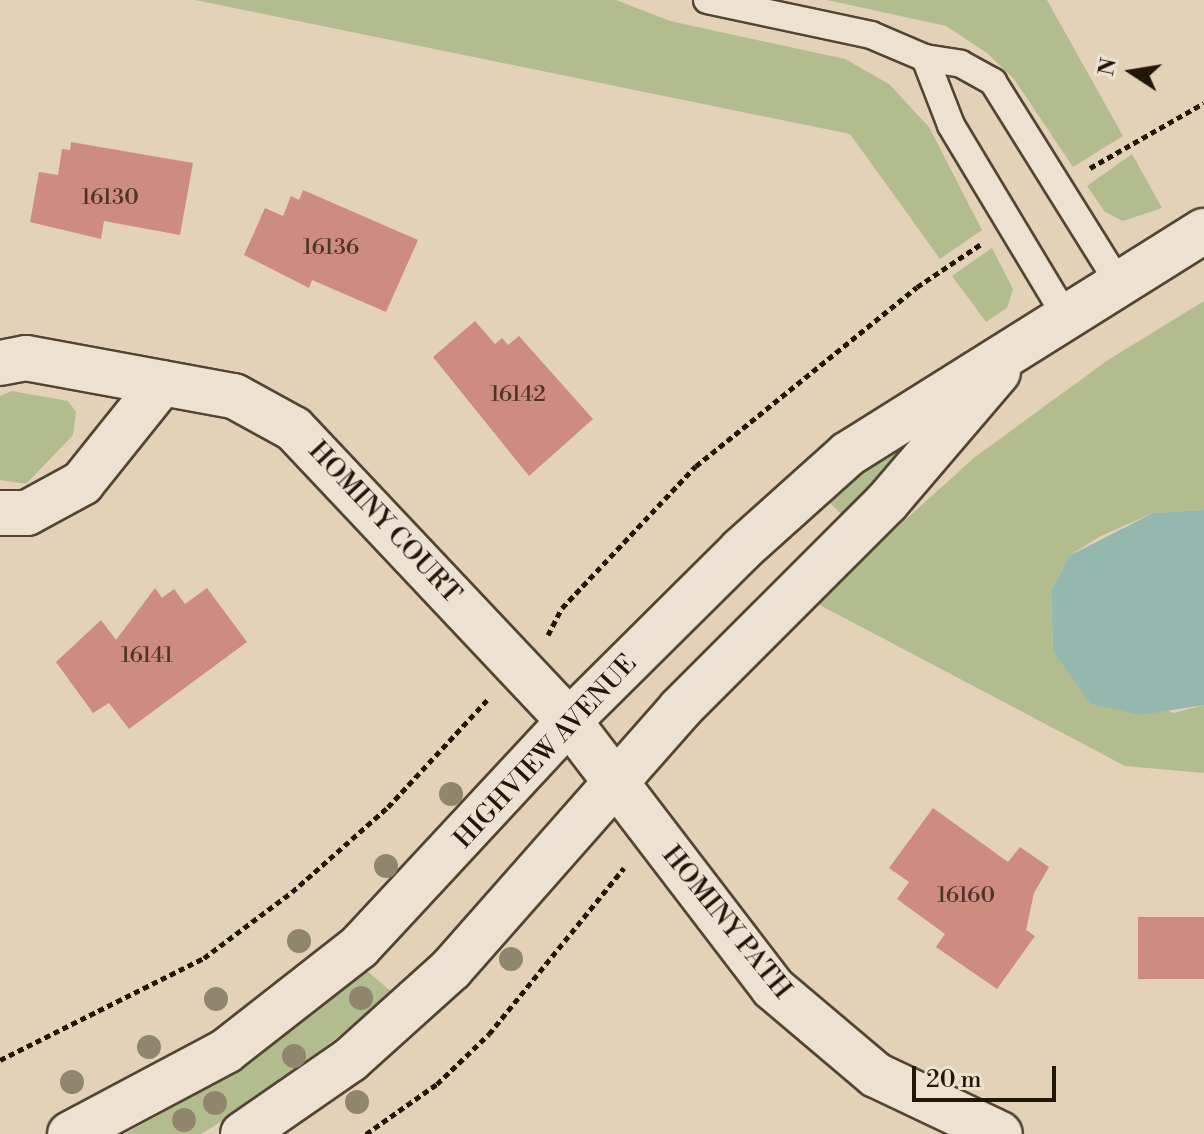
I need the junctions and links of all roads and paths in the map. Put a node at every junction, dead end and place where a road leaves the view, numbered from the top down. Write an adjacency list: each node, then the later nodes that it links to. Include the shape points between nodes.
1 (707, 0): 2 (lane, via 871,35)
2 (925, 58): 4 (lane, via 961,64 993,82); 5 (lane, via 951,125)
3 (1204, 103): 4 (path)
4 (1061, 188): 7 (lane)
5 (1009, 226): 8 (lane); 11 (path)
6 (1204, 231): 7 (street, HIGHVIEW AVENUE)
7 (1120, 285): 8 (street, HIGHVIEW AVENUE)
8 (1068, 320): 9 (street, HIGHVIEW AVENUE)
9 (1012, 354): 14 (street, HIGHVIEW AVENUE, via 848,454 741,550); 15 (street, HIGHVIEW AVENUE, via 897,492 680,709)
10 (0, 363): 12 (street, HOMINY COURT, via 26,358)
11 (812, 371)
12 (162, 383): 13 (street, via 82,483 27,513); 14 (street, HOMINY COURT, via 234,396 294,429)
13 (0, 513)
14 (569, 721): 15 (street, HOMINY PATH); 19 (street, HIGHVIEW AVENUE, via 421,887 297,1000 171,1084)
15 (617, 784): 16 (street, HOMINY PATH); 20 (street, HIGHVIEW AVENUE, via 527,889 408,1009 350,1060)
16 (656, 836): 21 (path, via 619,872 489,1034 437,1084); 22 (street, HOMINY PATH, via 773,988 822,1035 889,1082)
17 (292, 892): 18 (path, via 204,958)
18 (0, 1060)
19 (70, 1134)
20 (243, 1134)
21 (366, 1134)
22 (1000, 1134)

